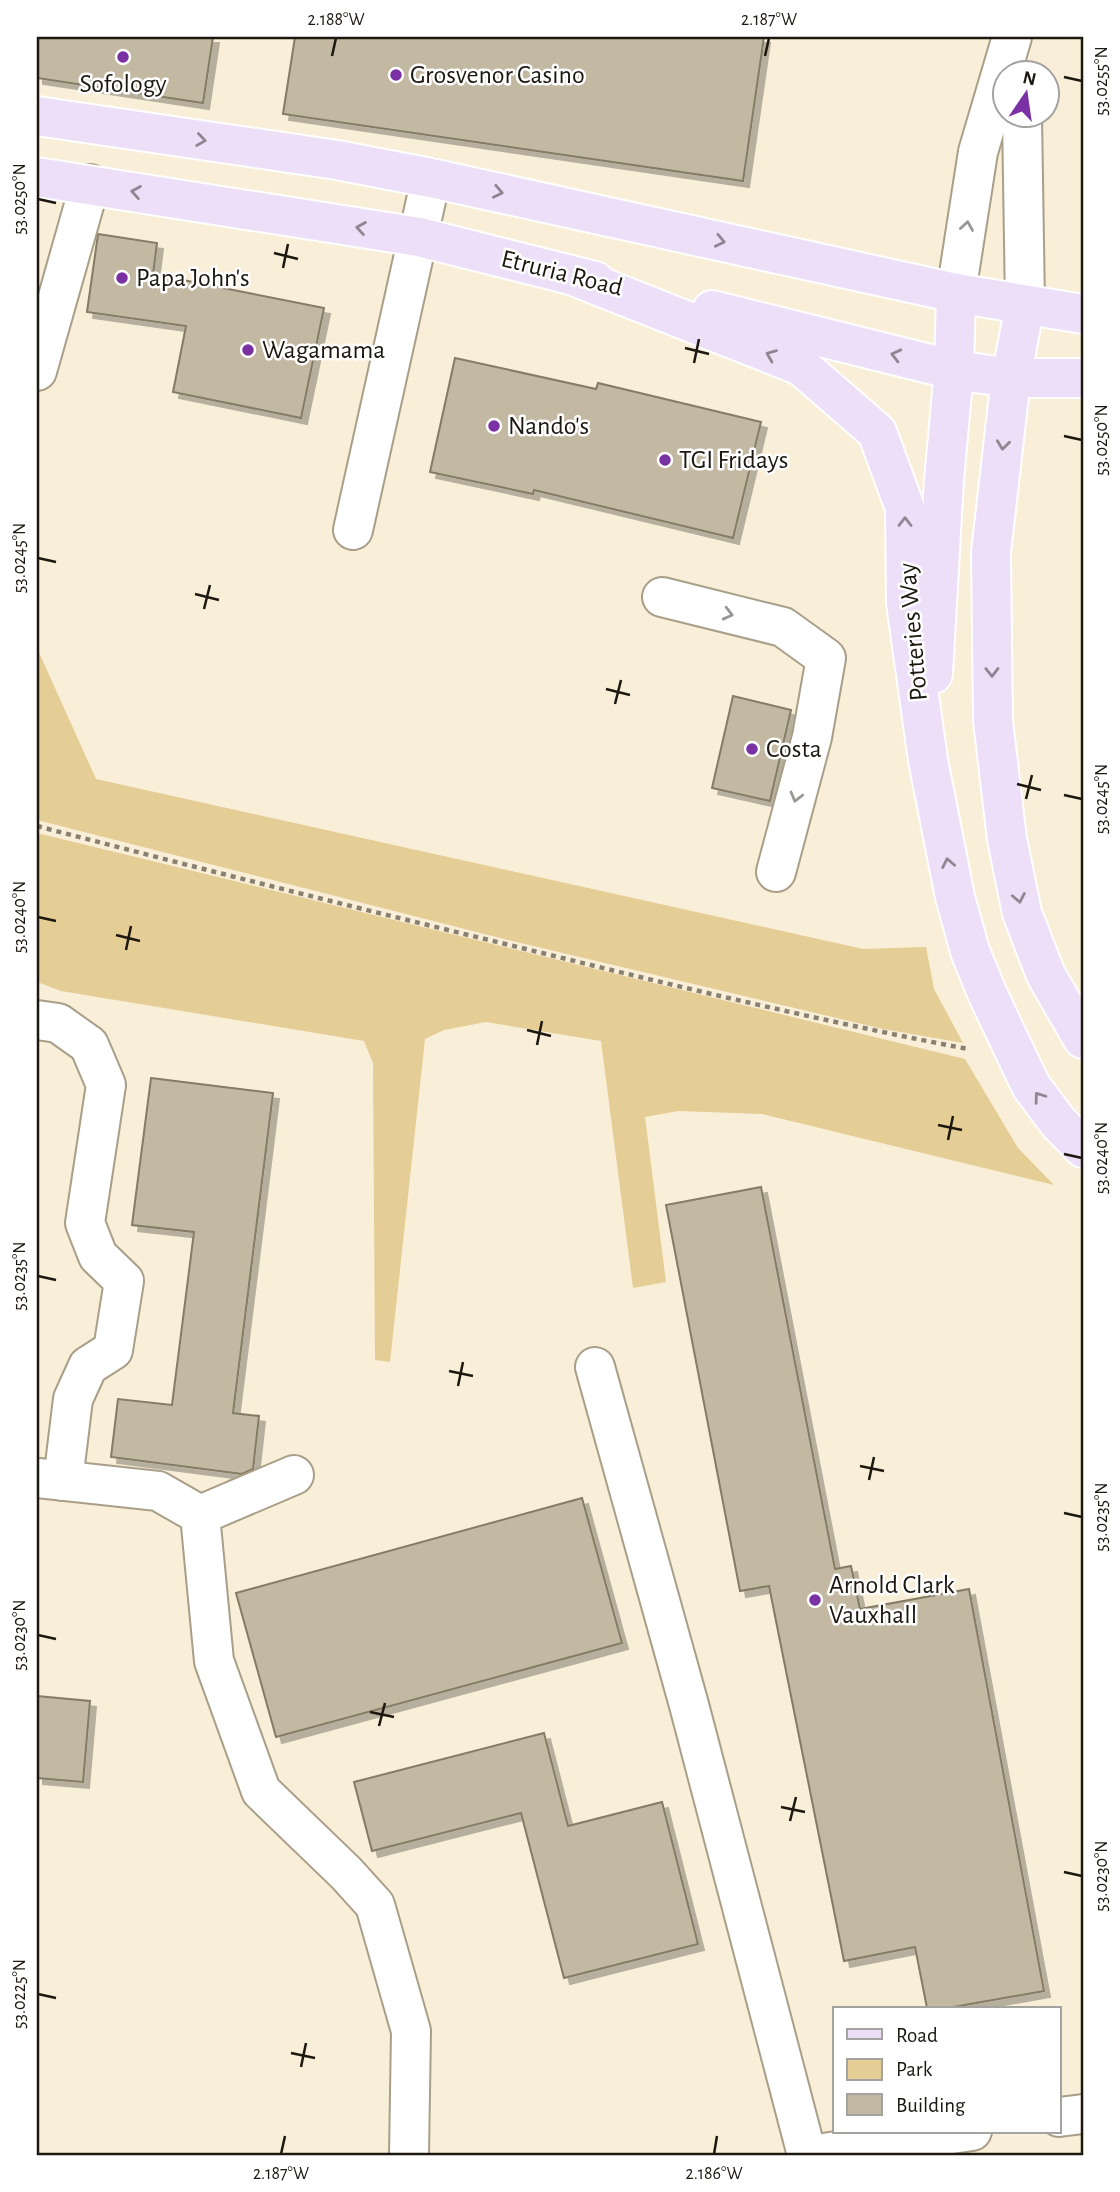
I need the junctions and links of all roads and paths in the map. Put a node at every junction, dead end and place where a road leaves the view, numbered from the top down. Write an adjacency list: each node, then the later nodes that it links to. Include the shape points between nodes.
1 (1012, 37): 11 (street, one-way to 1, via 978,152)
2 (1020, 37): 3 (street)
3 (1021, 60)
4 (37, 116): 7 (main road, one-way to 7)
5 (1022, 130): 12 (street)
6 (37, 177): 8 (main road, Etruria Road)
7 (431, 178): 9 (street); 11 (main road, one-way to 11)
8 (90, 184): 9 (main road, Etruria Road, one-way to 8); 15 (street)
9 (419, 237): 10 (main road, Etruria Road); 18 (street)
10 (570, 275): 14 (main road, Etruria Road, one-way to 10); 20 (main road, Potteries Way, one-way to 10, via 906,603 905,508 877,432 801,366)
11 (956, 293): 12 (main road); 14 (main road)
12 (1025, 305): 13 (main road); 16 (main road)
13 (1083, 314)
14 (954, 370): 16 (main road, Etruria Road); 20 (main road)
15 (37, 371)
16 (1011, 378): 17 (main road, Etruria Road); 24 (main road, one-way to 24, via 991,552 993,721 1007,839 1022,913 1046,975)
17 (1083, 379)
18 (353, 530)
19 (662, 597): 22 (street, one-way to 22, via 783,627 826,658 812,737)
20 (928, 760): 25 (main road, Potteries Way, one-way to 20, via 970,951)
21 (37, 827): 25 (path, via 640,977)
22 (776, 872)
23 (37, 1020): 29 (street, via 58,1023 89,1045 106,1085 85,1223 98,1256 124,1281 113,1350 88,1366 73,1399)
24 (1083, 1040)
25 (1017, 1058): 26 (main road, Potteries Way, one-way to 25, via 1031,1086)
26 (1083, 1148)
27 (595, 1367): 35 (street)
28 (295, 1475): 30 (street)
29 (50, 1479): 30 (street, via 158,1491)
30 (200, 1515): 34 (street, via 214,1661 261,1791 375,1905 411,2031)
31 (1083, 2113): 32 (street)
32 (1060, 2117)
33 (965, 2132): 35 (street)
34 (409, 2155)
35 (809, 2155)

